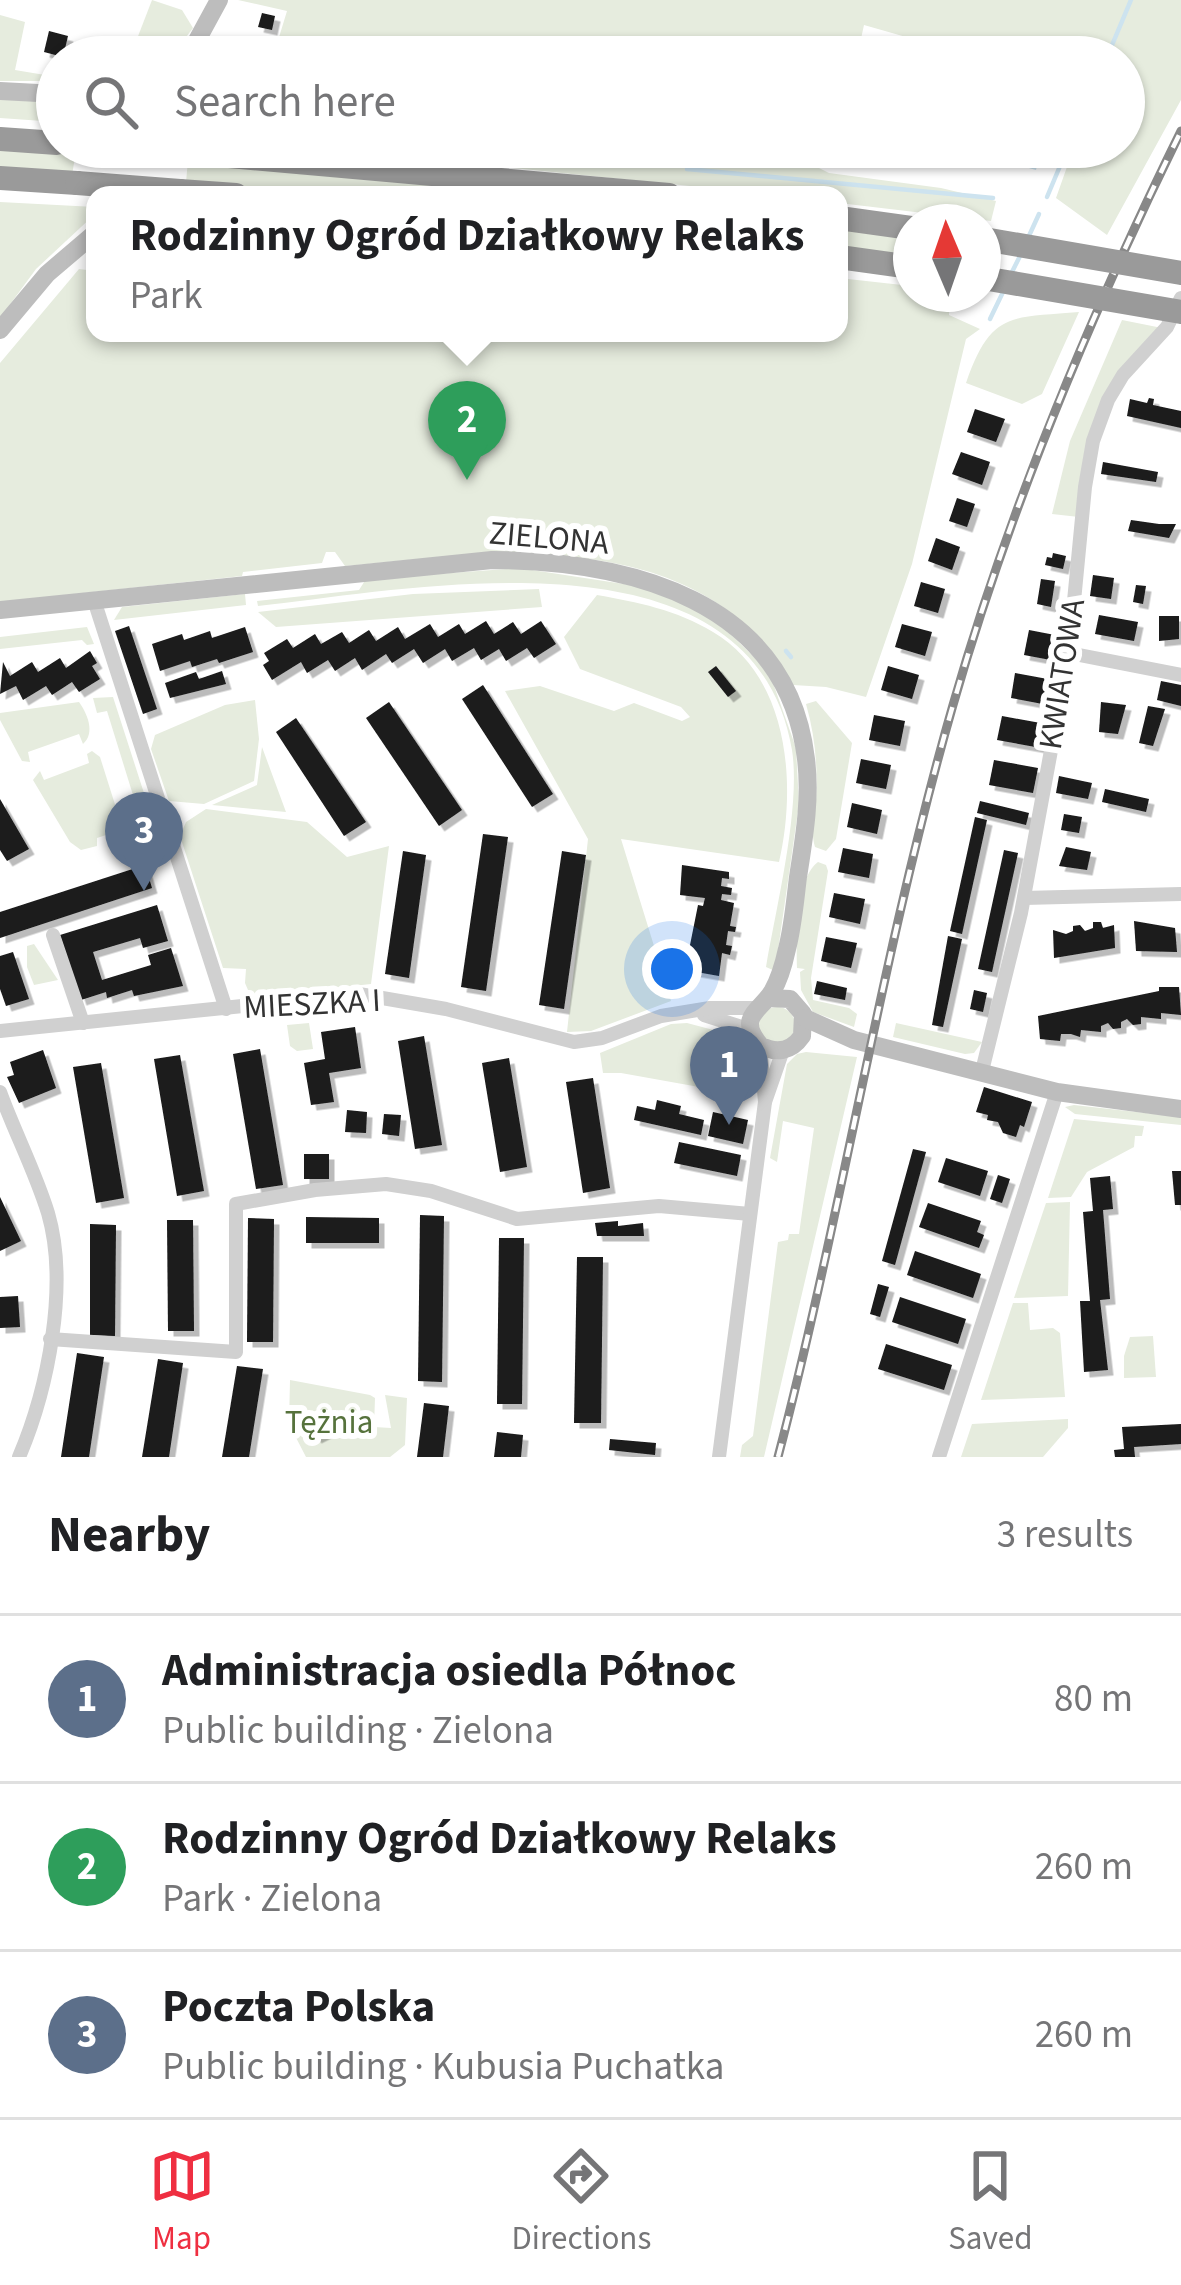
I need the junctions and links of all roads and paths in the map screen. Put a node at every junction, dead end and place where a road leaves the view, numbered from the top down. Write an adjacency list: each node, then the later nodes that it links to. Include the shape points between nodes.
1 (219, 0): 2 (main road)
2 (199, 36)
3 (0, 91): 4 (main road)
4 (36, 93)
5 (0, 139): 6 (highway)
6 (36, 142)
7 (364, 168): 10 (highway, bridge)
8 (0, 178): 9 (highway, bridge)
9 (121, 186)
10 (567, 186)
11 (848, 219): 12 (highway)
12 (893, 226)
13 (86, 241): 21 (main road)
14 (1001, 242): 17 (highway, bridge)
15 (848, 257): 16 (highway)
16 (893, 264)
17 (1181, 272)
18 (1001, 281): 20 (highway, bridge)
19 (1181, 298): 24 (street, KWIATOWA, via 1167,327 1123,375 1094,441)
20 (1181, 312)
21 (0, 330)
22 (94, 600): 23 (main road, ZIELONA); 29 (main road, ZIELONA, via 492,560 616,574 693,598 764,656 801,731 808,804); 31 (street)
23 (0, 610)
24 (1069, 653): 25 (street); 27 (street, KWIATOWA)
25 (1181, 675)
26 (1181, 895): 27 (street)
27 (1024, 898): 39 (street, KWIATOWA)
28 (53, 935): 34 (street)
29 (788, 950): 30 (main road, ZIELONA); 32 (main road, ZIELONA)
30 (762, 1003): 32 (main road, via 779,996); 33 (street, MIESZKA I); 36 (main road, ZIELONA)
31 (226, 1009): 33 (street, MIESZKA I, via 383,996 574,1042); 34 (street, MIESZKA I)
32 (799, 1010): 37 (main road); 38 (main road, ZIELONA)
33 (688, 1013): 36 (street, MIESZKA I, via 728,1020)
34 (83, 1023): 35 (street, MIESZKA I)
35 (0, 1031)
36 (756, 1037): 38 (main road); 42 (street)
37 (854, 1040): 38 (main road); 39 (main road)
38 (791, 1046): 42 (street)
39 (982, 1071): 41 (main road)
40 (0, 1092): 45 (street, via 49,1215 57,1264)
41 (1057, 1092): 43 (main road); 48 (street)
42 (765, 1102): 44 (street)
43 (1181, 1109)
44 (750, 1214): 45 (street, via 659,1206 517,1219 386,1184 236,1204 236,1352); 47 (street)
45 (50, 1340): 46 (street)
46 (19, 1457)
47 (719, 1457)
48 (939, 1457)

